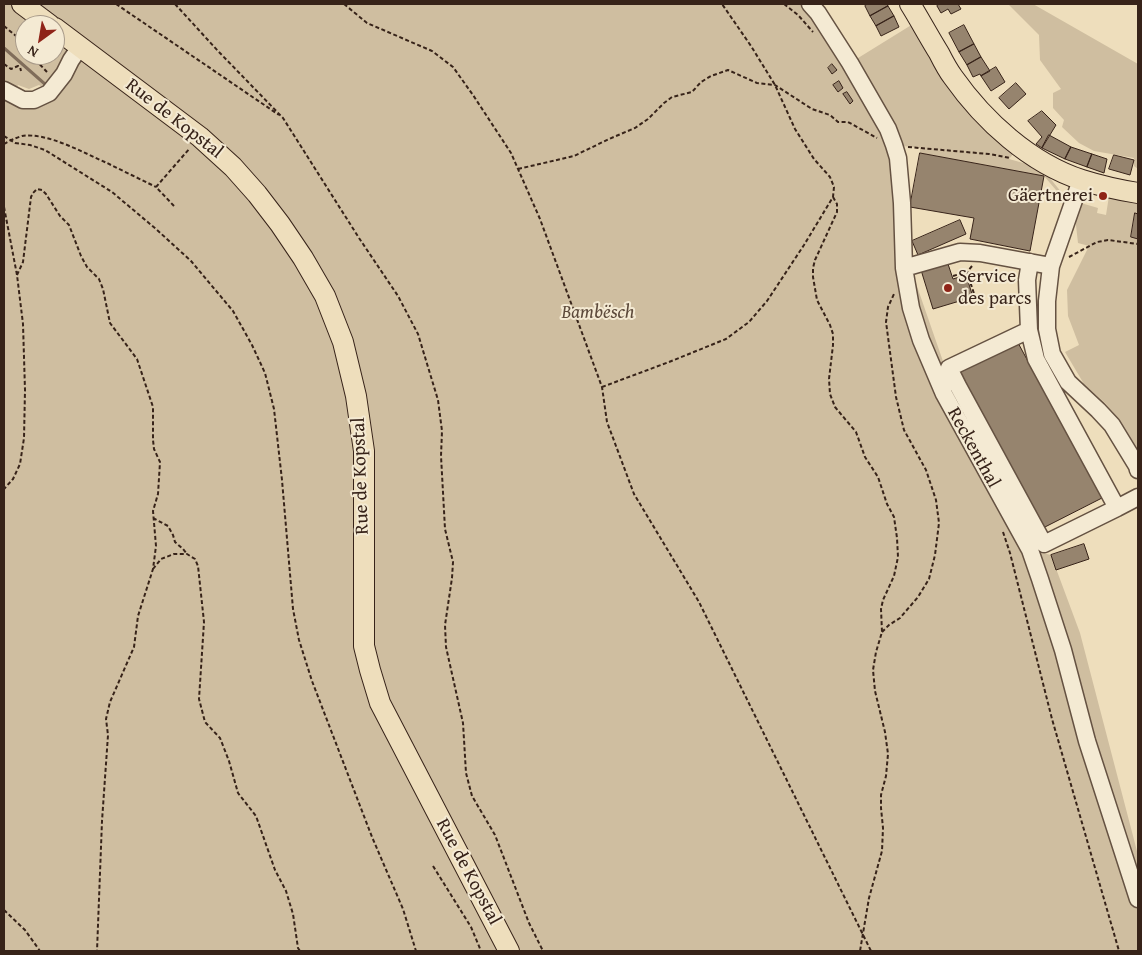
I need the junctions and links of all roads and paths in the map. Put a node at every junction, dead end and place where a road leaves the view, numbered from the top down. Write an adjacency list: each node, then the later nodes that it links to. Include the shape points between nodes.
1 (22, 4): 8 (main road)
2 (116, 4): 19 (path)
3 (176, 4): 19 (path)
4 (344, 4): 26 (path, via 367,23 432,51 453,67)
5 (722, 4): 17 (path)
6 (810, 4): 23 (street, Reckenthal, via 850,63 888,129)
7 (910, 4): 25 (main road, via 958,84 1002,133)
8 (37, 15)
9 (4, 26): 10 (path)
10 (15, 35)
11 (65, 36): 12 (main road, Rue de Kopstal)
12 (80, 47): 16 (street); 21 (main road, Rue de Kopstal)
13 (4, 64): 15 (path, via 11,69 18,66)
14 (41, 65): 16 (path)
15 (21, 71)
16 (57, 83): 18 (street, via 49,93 34,100 23,100)
17 (775, 85): 23 (path, via 812,109 830,114 838,122 848,122); 26 (path, via 756,82 728,70 701,82 692,92 672,97 635,128 574,156); 30 (path, via 795,129 830,177)
18 (4, 90)
19 (283, 118): 66 (path, via 398,296 418,334 438,400 442,431 445,529 453,562 445,625 446,646 463,723 466,773 472,796 495,835)
20 (4, 136): 22 (path)
21 (200, 137): 28 (path); 65 (main road, Rue de Kopstal, via 233,167 280,224 325,296 344,342 364,451 364,646 370,670 380,703)
22 (11, 140): 24 (path); 28 (path, via 29,136 55,141); 63 (path, via 58,157 112,192 148,222 204,275 233,311 252,345 265,373 274,409 293,609 299,640 372,837 403,909)
23 (887, 143): 25 (path, via 1009,159); 37 (street, Reckenthal, via 898,158)
24 (4, 144)
25 (1029, 153): 27 (main road, via 1052,168)
26 (518, 168): 44 (path)
27 (1081, 180): 29 (main road); 36 (street)
28 (156, 187): 31 (path)
29 (1138, 193)
30 (833, 197): 44 (path, via 767,301 749,322 726,339); 55 (path, via 837,212 813,268 813,277 817,300 833,334 829,379 834,407 856,432 894,517 898,557 880,609)
31 (174, 206)
32 (4, 207): 39 (path)
33 (1138, 244): 36 (path, via 1098,242)
34 (980, 253): 35 (street); 37 (street, via 960,252); 38 (path)
35 (1030, 262): 36 (street); 43 (street, via 1027,280)
36 (1052, 266): 46 (street, via 1047,301 1047,329 1052,354 1068,382 1112,425)
37 (904, 268): 45 (street, Reckenthal, via 921,340 944,394)
38 (967, 272): 40 (path); 42 (path)
39 (17, 275): 47 (path, via 25,381 24,438 20,464); 50 (path, via 23,262 31,197 37,189 42,190 69,225 87,267 99,279 110,323 137,359 154,407 153,440 160,462)
40 (953, 276)
41 (895, 292): 55 (path, via 886,322 896,397 904,430 926,470 940,523 929,579 900,618)
42 (977, 303)
43 (1029, 330): 45 (street, via 949,368); 49 (street, via 1036,359)
44 (602, 387): 59 (path, via 607,422 634,494 699,602)
45 (963, 412): 52 (street, Reckenthal)
46 (1138, 470)
47 (4, 489)
48 (1138, 497): 49 (street)
49 (1117, 508): 52 (street)
50 (153, 518): 53 (path, via 168,526 175,542); 54 (path, via 156,546)
51 (1002, 529): 69 (path, via 1052,719)
52 (1037, 547): 57 (street, Reckenthal, via 1040,579)
53 (187, 554): 54 (path, via 174,554 161,560); 62 (path, via 198,566 204,622 199,699 205,722 220,738 238,792 256,816 294,914)
54 (153, 569): 61 (path, via 138,616 134,648 110,702 106,719 108,735)
55 (882, 632): 59 (path, via 874,670 875,692 888,754 880,808 884,828 882,851)
56 (433, 866): 64 (path)
57 (1138, 899)
58 (4, 910): 60 (path, via 25,930)
59 (862, 934): 67 (path); 68 (path)
60 (40, 951)
61 (97, 951)
62 (300, 951)
63 (416, 951)
64 (481, 951)
65 (509, 951)
66 (543, 951)
67 (860, 951)
68 (871, 951)
69 (1119, 951)

